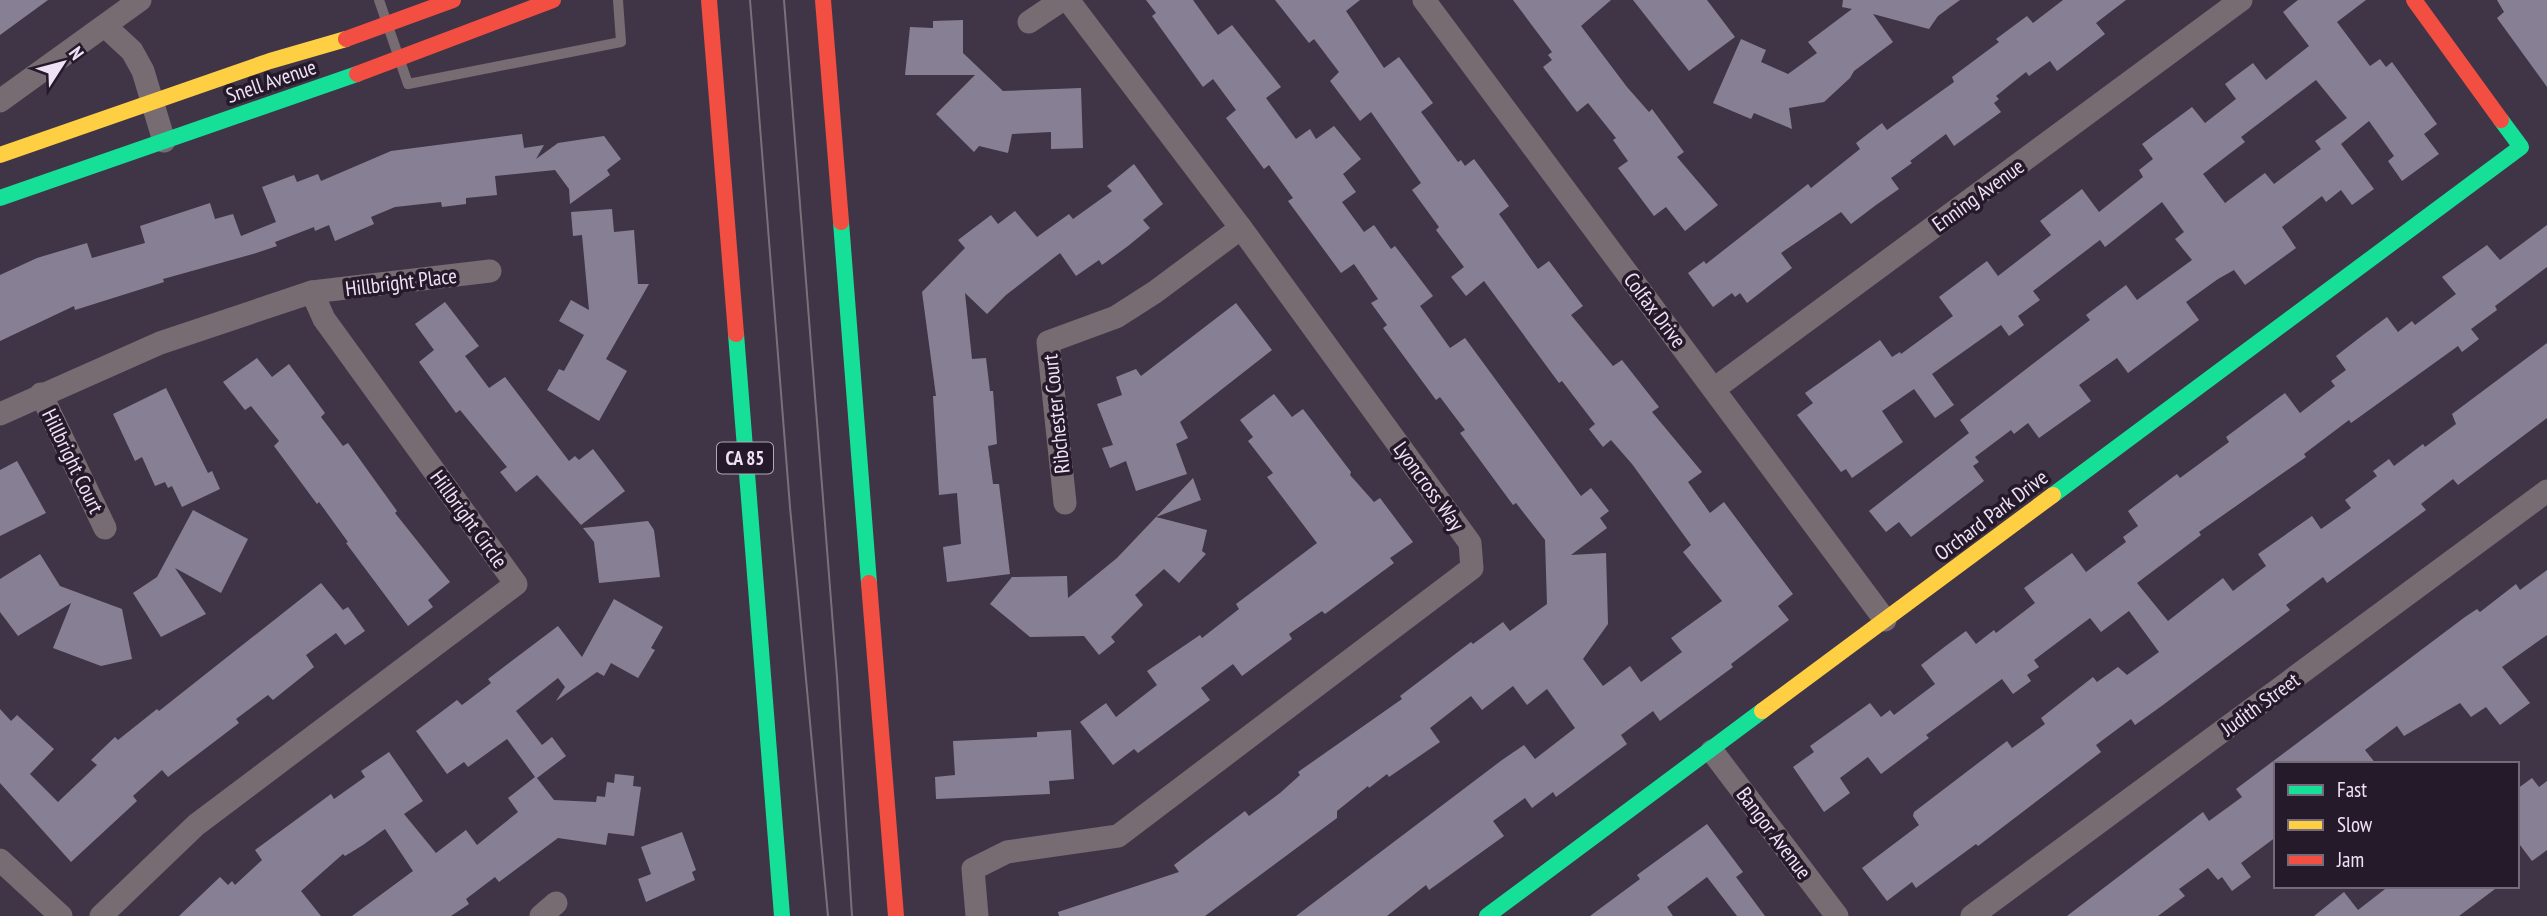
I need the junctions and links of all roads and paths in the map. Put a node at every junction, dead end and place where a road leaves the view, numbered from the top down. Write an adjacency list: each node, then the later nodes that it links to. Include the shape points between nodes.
1 (140, 0): 14 (street)
2 (379, 0): 5 (lane, via 408,85 621,42)
3 (453, 0): 16 (main road, Snell Avenue, bridge)
4 (553, 0): 17 (main road, Snell Avenue, bridge)
5 (618, 0)
6 (709, 0): 34 (main road, CA 85)
7 (823, 0): 35 (main road)
8 (1062, 0): 13 (street)
9 (1068, 0): 20 (street, Lyoncross Way)
10 (1424, 0): 23 (street, Colfax Drive)
11 (2241, 0): 23 (street, Enning Avenue)
12 (2414, 0): 29 (main road, Orchard Park Drive, via 2521,147)
13 (1029, 22)
14 (106, 26): 15 (street); 16 (street, via 132,51)
15 (0, 101)
16 (153, 101): 17 (street); 18 (main road, Snell Avenue)
17 (164, 141): 19 (main road, Snell Avenue)
18 (0, 155)
19 (0, 198)
20 (1241, 228): 27 (street, Ribchester Court, via 1116,317 1048,342); 36 (street, Lyoncross Way, via 1470,543 1472,568 1118,836 1007,852 973,869)
21 (490, 271): 22 (street, Hillbright Place)
22 (312, 292): 24 (street, via 160,343); 33 (street, Hillbright Circle, via 324,318 516,584 196,825)
23 (1714, 389): 29 (street, Colfax Drive)
24 (41, 394): 25 (street); 28 (street, Hillbright Court)
25 (0, 414)
26 (2547, 491): 39 (street, Judith Street)
27 (1065, 503)
28 (105, 528)
29 (1885, 620): 30 (main road, Orchard Park Drive)
30 (1712, 751): 37 (main road, Orchard Park Drive); 38 (street, Bangor Avenue)
31 (0, 860): 32 (street)
32 (61, 916)
33 (102, 916)
34 (782, 916)
35 (896, 916)
36 (977, 916)
37 (1487, 916)
38 (1836, 916)
39 (1972, 916)

